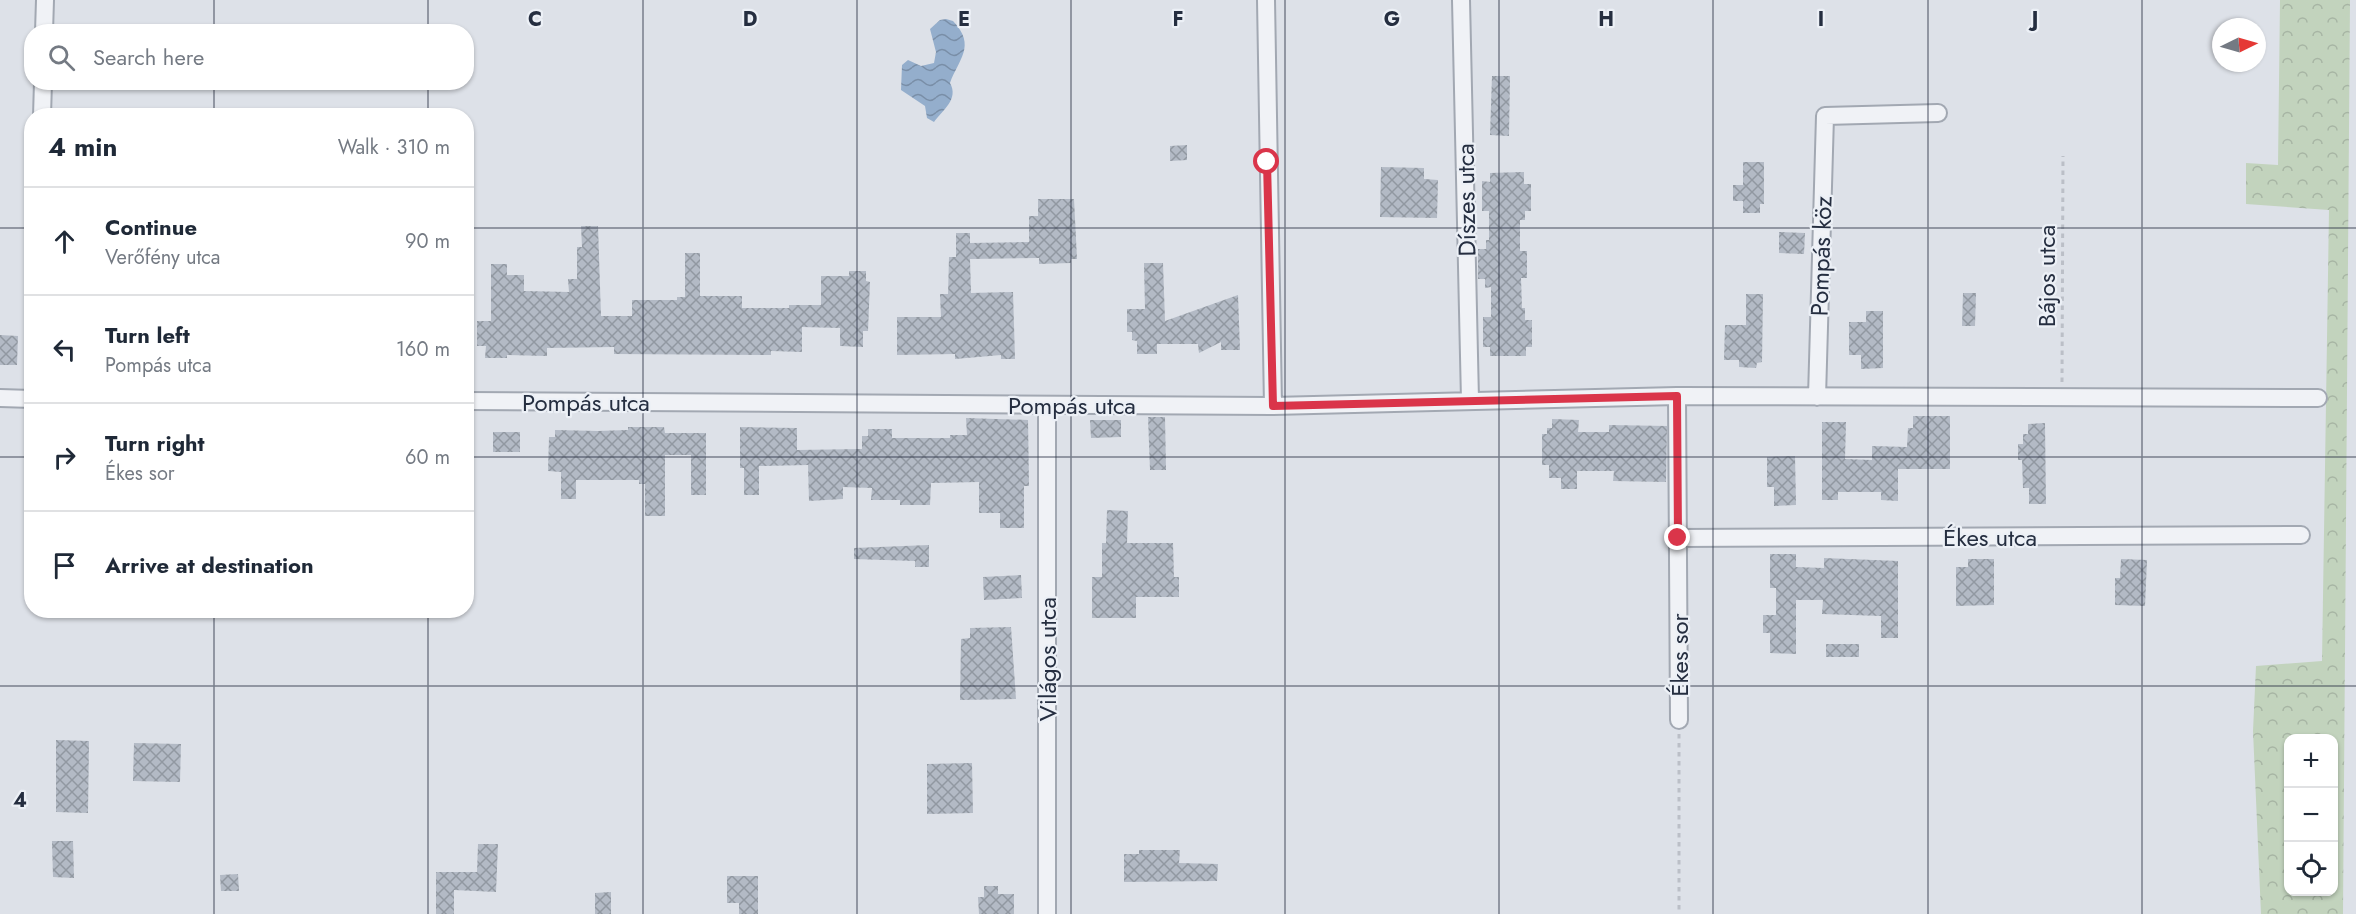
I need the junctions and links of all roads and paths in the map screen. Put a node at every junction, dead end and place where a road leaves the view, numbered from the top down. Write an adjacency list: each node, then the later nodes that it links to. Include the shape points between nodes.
1 (45, 0): 4 (street)
2 (1266, 0): 18 (street)
3 (1461, 0): 15 (street, Díszes utca)
4 (44, 24)
5 (43, 90): 6 (street)
6 (42, 108)
7 (1938, 113): 10 (street, Pompás köz, via 1825,116)
8 (2062, 156): 11 (path, Bájos utca)
9 (1677, 396): 10 (street, Pompás utca); 15 (street, Pompás utca); 20 (street, Ékes sor)
10 (1817, 397): 11 (street, Pompás utca)
11 (2062, 397): 13 (street, Pompás utca)
12 (0, 398): 14 (street)
13 (2318, 398)
14 (24, 399)
15 (1470, 400): 18 (street, Pompás utca)
16 (474, 401): 17 (street, Pompás utca)
17 (1047, 405): 18 (street, Pompás utca); 22 (street, Világos utca)
18 (1273, 406)
19 (2301, 535): 20 (street, Ékes utca)
20 (1678, 538): 21 (street, Ékes sor)
21 (1679, 720): 23 (path, Ékes sor)
22 (1047, 914)
23 (1679, 914)

